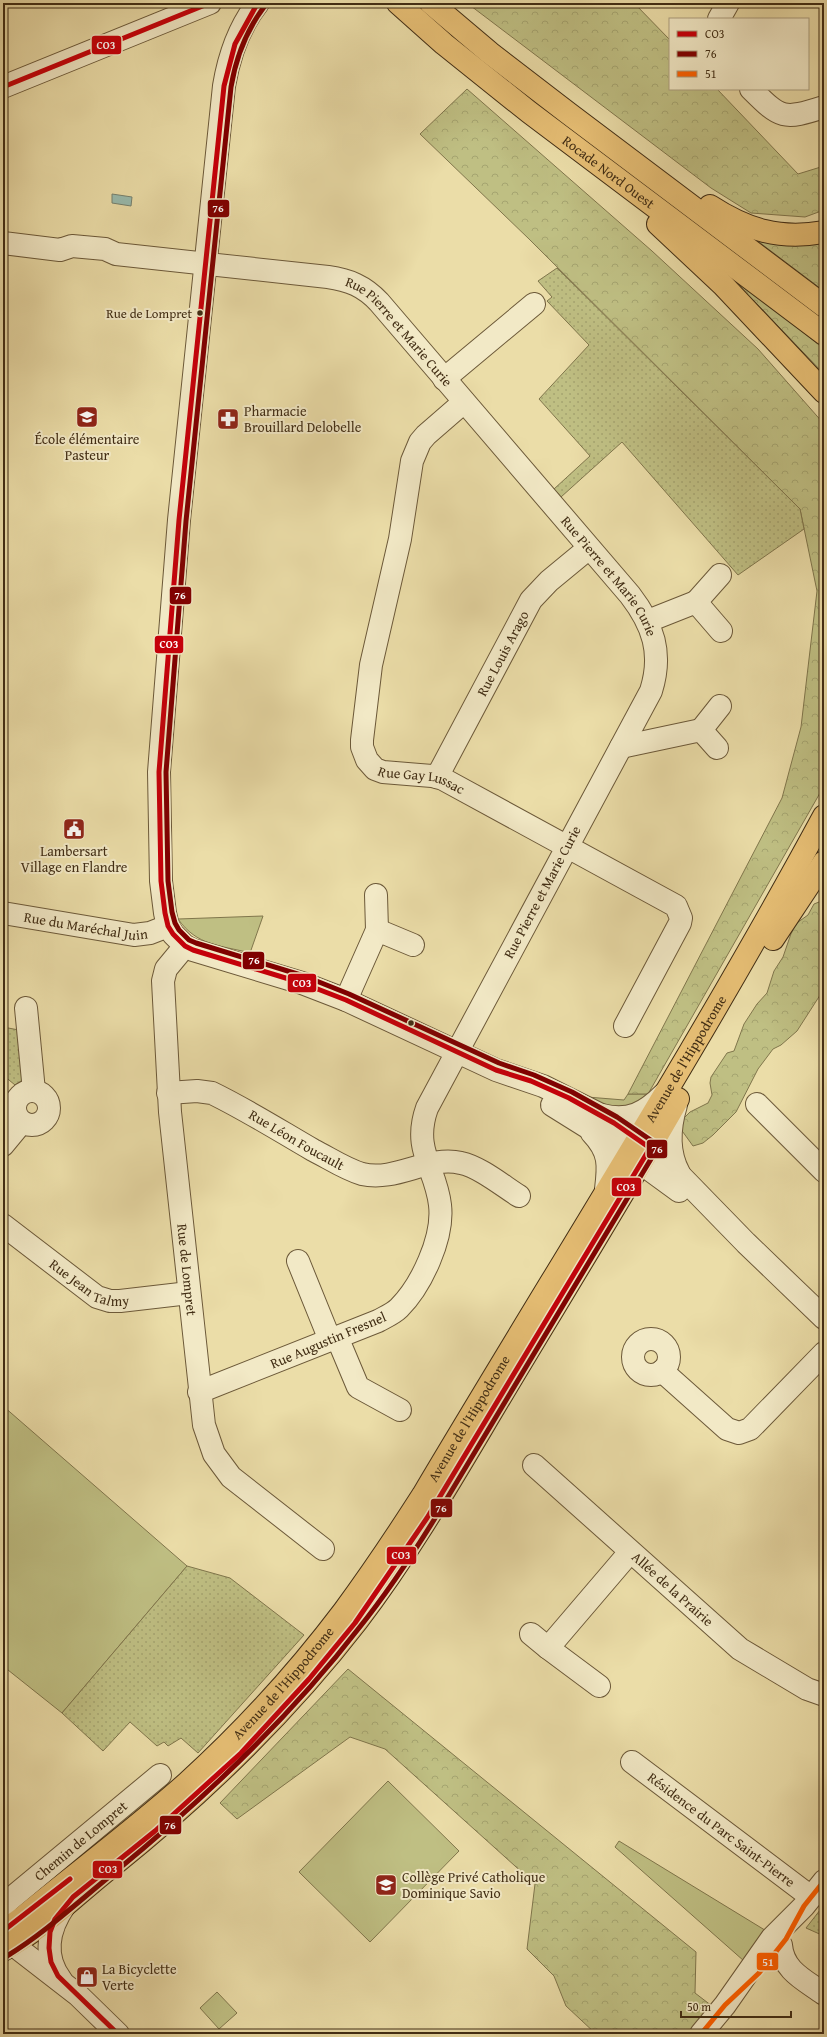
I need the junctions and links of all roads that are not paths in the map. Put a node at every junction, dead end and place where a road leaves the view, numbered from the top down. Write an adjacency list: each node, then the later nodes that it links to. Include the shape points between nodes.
1 (210, 3): 7 (street)
2 (398, 3): 11 (main road, Rocade Nord Ouest, via 444,44)
3 (431, 3): 10 (main road, Rocade Nord Ouest)
4 (728, 3): 6 (street)
5 (254, 4): 14 (street, via 238,36 227,68)
6 (720, 18)
7 (3, 87)
8 (752, 90): 9 (street, via 772,110 782,115 794,116)
9 (824, 107)
10 (568, 113): 12 (main road, via 742,224 779,235); 16 (main road, Rocade Nord Ouest)
11 (595, 161): 17 (main road, Rocade Nord Ouest); 19 (main road, via 723,285)
12 (824, 232)
13 (3, 243): 14 (street, Rue Pierre et Marie Curie, via 60,250 72,246 105,249 116,254)
14 (205, 264): 18 (street, Rue Pierre et Marie Curie, via 328,277 357,284 379,302); 37 (street, via 179,520 159,772 161,881)
15 (534, 304): 18 (street)
16 (824, 306)
17 (824, 334)
18 (444, 379): 20 (street, Rue Pierre et Marie Curie)
19 (824, 392)
20 (464, 402): 21 (street, Rue Pierre et Marie Curie); 30 (street, Rue Gay Lussac, via 426,435 412,461 400,538 369,677 362,740 363,753 375,769)
21 (589, 548): 24 (street, Rue Pierre et Marie Curie, via 630,595); 30 (street, Rue Louis Arago, via 542,587 531,600)
22 (720, 575): 23 (street)
23 (696, 602): 24 (street); 25 (street)
24 (648, 621): 28 (street, Rue Pierre et Marie Curie, via 656,653 654,682)
25 (721, 632)
26 (720, 706): 27 (street)
27 (701, 730): 28 (street); 29 (street)
28 (621, 747): 32 (street, Rue Pierre et Marie Curie)
29 (717, 748)
30 (437, 777): 32 (street, Rue Gay Lussac)
31 (824, 816): 48 (main road, Avenue de l'Hippodrome)
32 (567, 847): 44 (street, Rue Gay Lussac, via 670,902 680,913 680,924); 45 (street, Rue Pierre et Marie Curie)
33 (824, 848): 39 (main road, Avenue de l'Hippodrome)
34 (824, 862): 39 (main road)
35 (376, 895): 38 (street)
36 (3, 913): 37 (street, Rue du Maréchal Juin, via 134,934 150,933)
37 (168, 926): 41 (street)
38 (377, 930): 40 (street); 42 (street)
39 (773, 939): 48 (main road, Avenue de l'Hippodrome)
40 (413, 945)
41 (185, 946): 42 (street, via 202,954 302,983); 47 (street, Rue de Lompret, via 163,975)
42 (346, 1000): 45 (street)
43 (26, 1008): 52 (street, via 34,1091 43,1094 49,1108 48,1113 37,1124 22,1122)
44 (625, 1026)
45 (456, 1051): 46 (street); 54 (street, Rue Augustin Fresnel, via 430,1100 424,1118 422,1137)
46 (496, 1070): 50 (street, via 543,1086); 51 (street)
47 (168, 1093): 54 (street, Rue Léon Foucault, via 212,1093 361,1174 390,1175); 62 (street, Rue de Lompret)
48 (671, 1096): 50 (street, via 635,1115 616,1119); 53 (main road, Avenue de l'Hippodrome); 56 (street, via 672,1158)
49 (757, 1104): 55 (street)
50 (601, 1115): 53 (street)
51 (572, 1117): 53 (street); 57 (street, via 598,1140 606,1152)
52 (3, 1145)
53 (639, 1151): 56 (street); 57 (main road, Avenue de l'Hippodrome); 60 (street); 72 (main road, Avenue de l'Hippodrome, via 427,1518)
54 (428, 1165): 58 (street, Rue Léon Foucault, via 461,1162); 64 (street, Rue Augustin Fresnel, via 441,1213 438,1233 426,1267 398,1309 385,1318)
55 (824, 1171)
56 (680, 1175): 60 (street)
57 (606, 1189): 72 (main road, Avenue de l'Hippodrome, via 423,1495)
58 (519, 1196)
59 (3, 1225): 62 (street, Rue Jean Talmy, via 91,1294 103,1300 120,1301)
60 (746, 1243): 63 (street)
61 (298, 1260): 64 (street)
62 (189, 1293): 67 (street, Rue de Lompret)
63 (824, 1318)
64 (334, 1339): 67 (street, Rue Augustin Fresnel); 68 (street, via 358,1387)
65 (824, 1353): 66 (street, via 750,1429 739,1433 727,1429)
66 (662, 1371)
67 (199, 1392): 70 (street, Rue de Lompret, via 206,1434 224,1471)
68 (400, 1410)
69 (534, 1465): 71 (street, Allée de la Prairie)
70 (323, 1549)
71 (630, 1552): 74 (street); 77 (street, Allée de la Prairie, via 740,1649 806,1689)
72 (373, 1584): 75 (main road, Avenue de l'Hippodrome, via 350,1629)
73 (531, 1634): 74 (street)
74 (548, 1648): 76 (street)
75 (302, 1675): 81 (main road, Avenue de l'Hippodrome, via 241,1753 155,1831); 83 (main road, Avenue de l'Hippodrome, via 186,1783 18,1921)
76 (599, 1686)
77 (824, 1695)
78 (632, 1762): 80 (street, Résidence du Parc Saint-Pierre)
79 (160, 1775): 82 (street, Chemin de Lompret, via 8,1901)
80 (813, 1894): 84 (street); 89 (street, via 772,1938)
81 (65, 1905): 83 (main road, Avenue de l'Hippodrome, via 46,1923); 87 (street, via 52,1925 49,1948 54,1969)
82 (3, 1908)
83 (6, 1941): 87 (street)
84 (781, 1945): 85 (street); 86 (street)
85 (762, 1969): 86 (street, via 775,1967); 89 (street, via 750,1984)
86 (790, 1970): 88 (street)
87 (64, 1984): 90 (street)
88 (824, 1994)
89 (725, 2005): 91 (street)
90 (118, 2034)
91 (701, 2034)

